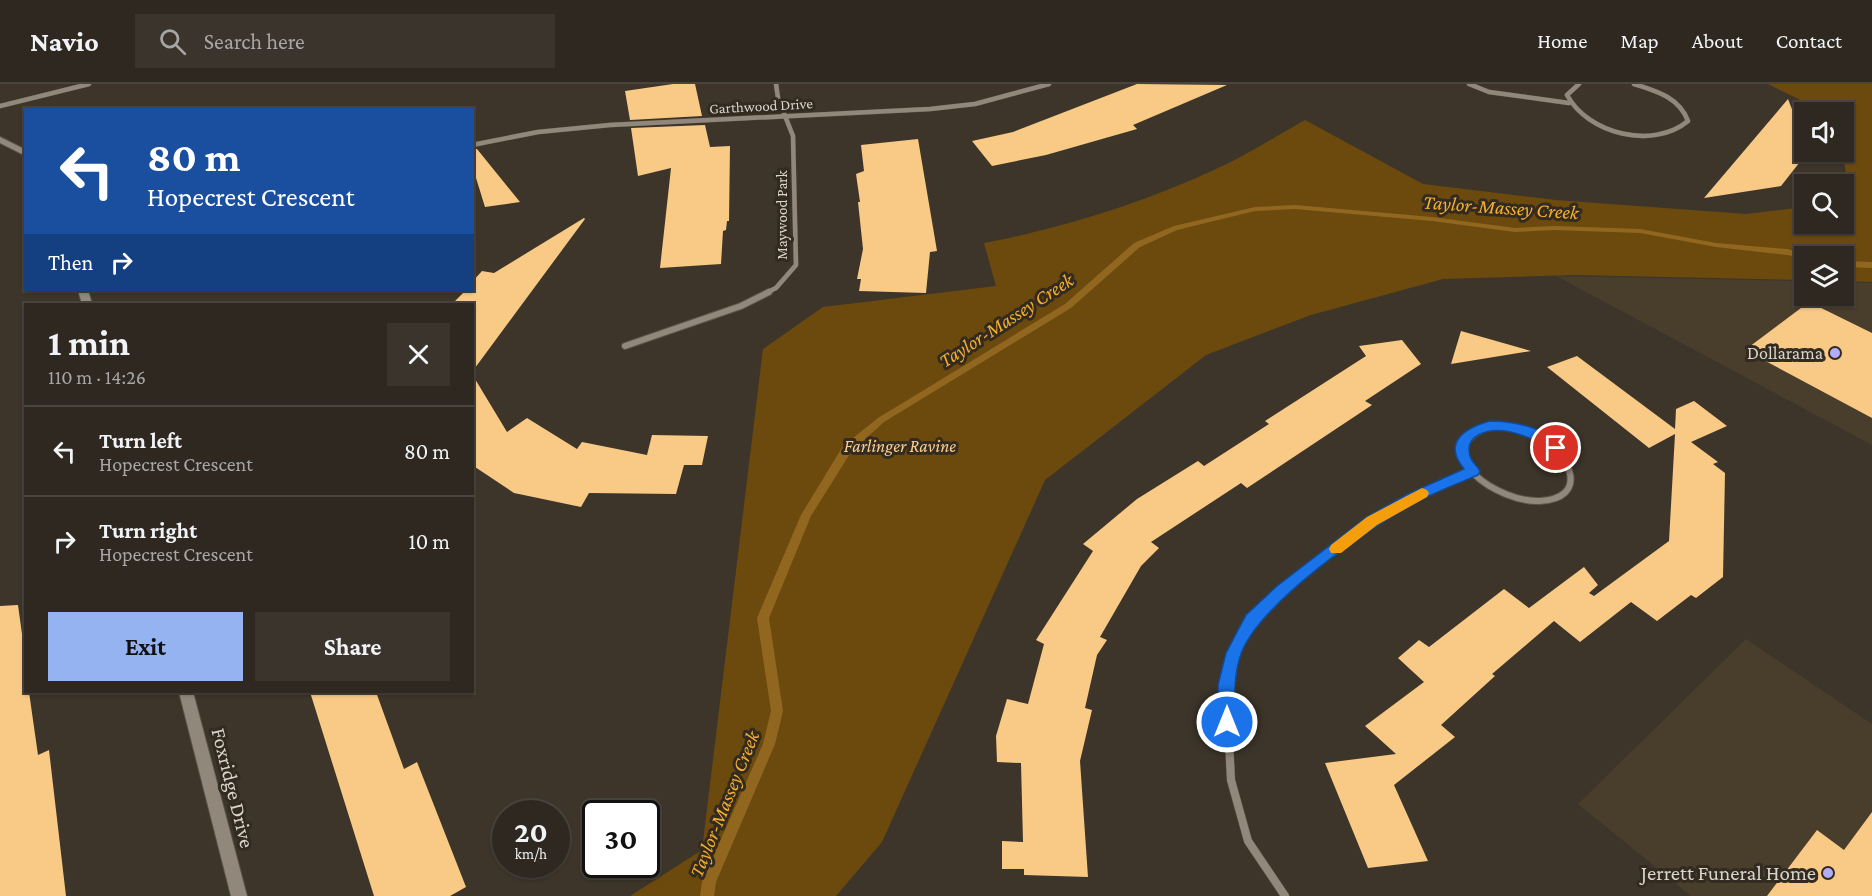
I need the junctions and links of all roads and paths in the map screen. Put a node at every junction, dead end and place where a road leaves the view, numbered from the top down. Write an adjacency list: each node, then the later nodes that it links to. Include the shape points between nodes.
1 (89, 84): 8 (street)
2 (776, 84): 9 (street, Maywood Park)
3 (1049, 84): 9 (street, Garthwood Drive, via 975,104)
4 (1468, 84): 7 (street, via 1489,92)
5 (1579, 84): 7 (street, via 1568,95)
6 (1635, 84): 7 (street, via 1678,103 1688,121 1682,129 1653,136 1622,132 1592,122)
7 (1569, 103)
8 (0, 106)
9 (785, 116): 11 (street, Garthwood Drive, via 600,126 538,132); 13 (street, Maywood Park, via 793,136 796,265 776,288 741,306)
10 (0, 140): 12 (street)
11 (474, 145)
12 (24, 153)
13 (625, 346)
14 (1473, 471): 14 (street, via 1499,493 1536,501 1564,494 1571,484 1572,472 1556,448 1542,438 1507,426 1483,428 1466,437 1463,459); 17 (street, via 1411,498 1372,521 1282,590 1252,620 1234,653 1226,685 1231,780 1248,841)
15 (186, 693): 16 (street, Foxridge Drive)
16 (239, 896)
17 (1285, 896)

